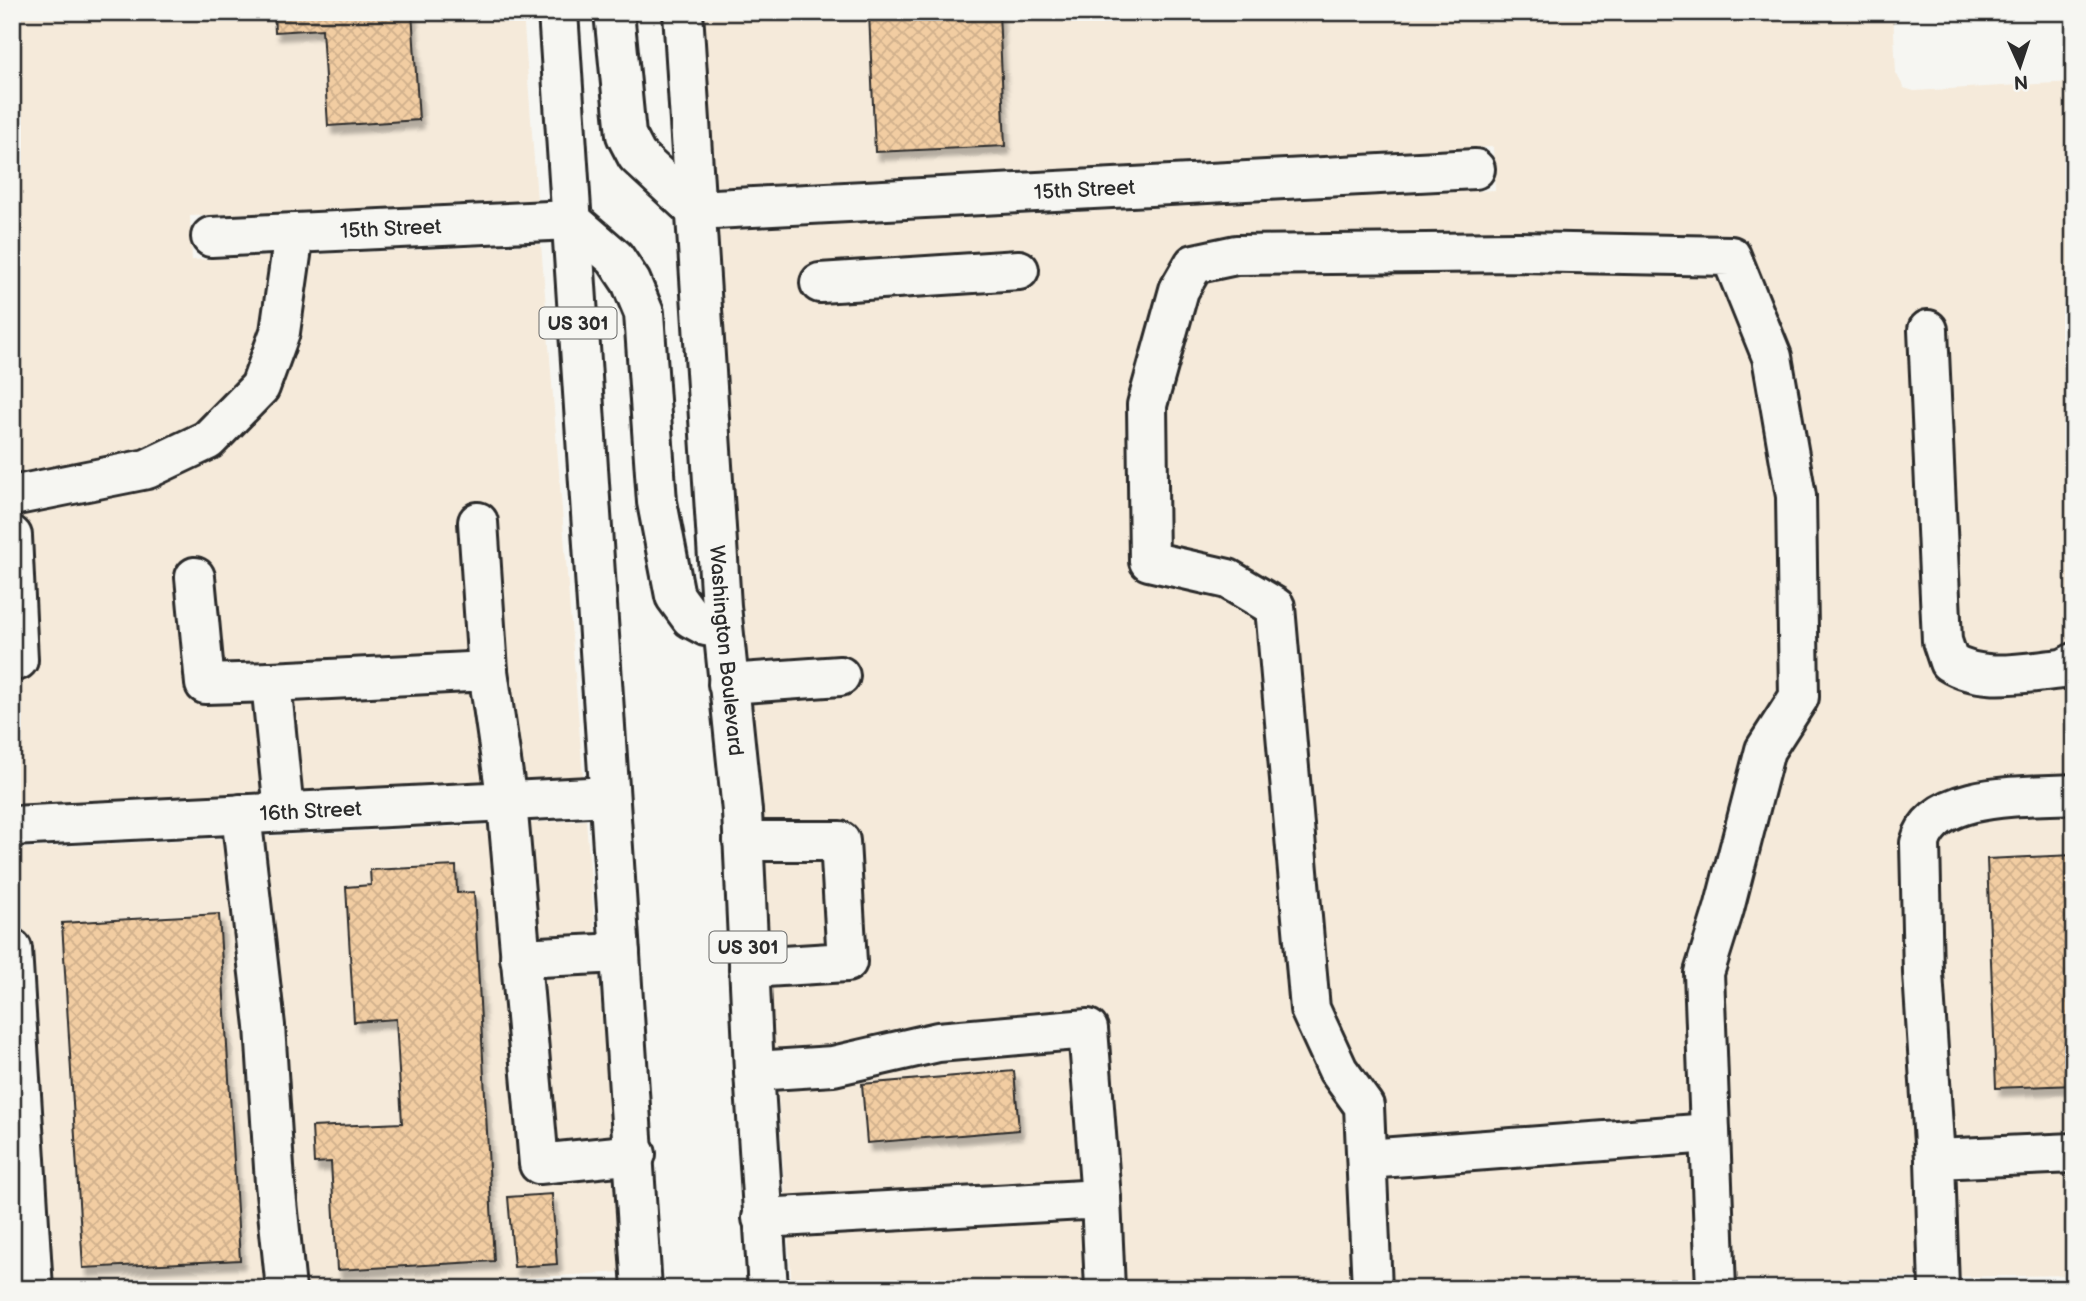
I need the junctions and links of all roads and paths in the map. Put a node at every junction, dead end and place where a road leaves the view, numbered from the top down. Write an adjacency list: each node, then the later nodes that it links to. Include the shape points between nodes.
1 (558, 12): 6 (main road, US 301)
2 (614, 12): 5 (main road, via 626,135 637,156)
3 (683, 12): 5 (main road, Washington Boulevard / US 301)
4 (1475, 169): 5 (main road, 15th Street)
5 (695, 210): 16 (main road, Washington Boulevard / US 301)
6 (571, 220): 7 (main road, 15th Street); 16 (main road, via 615,258 644,313 657,502 675,596 691,618); 24 (main road, US 301)
7 (294, 234): 8 (main road, 15th Street); 12 (main road, via 280,332 260,387 208,440 147,469)
8 (211, 237)
9 (1019, 270): 10 (main road)
10 (820, 283)
11 (1928, 330): 18 (main road, via 1942,640 1949,662 1981,675 2063,669)
12 (12, 496)
13 (478, 522): 19 (main road)
14 (12, 536): 17 (main road)
15 (195, 577): 21 (main road, via 205,684)
16 (723, 629): 22 (main road, Washington Boulevard / US 301)
17 (18, 660)
18 (2074, 663)
19 (488, 671): 21 (main road); 25 (main road)
20 (840, 676): 22 (main road)
21 (271, 682): 26 (main road)
22 (728, 684): 29 (main road, Washington Boulevard / US 301)
23 (2074, 794): 39 (main road, via 1979,800 1934,817 1924,828 1920,843 1923,973)
24 (609, 796): 25 (main road, 16th Street); 31 (main road, US 301)
25 (507, 802): 26 (main road, 16th Street); 32 (main road)
26 (284, 812): 27 (main road, 16th Street)
27 (241, 814): 28 (main road, 16th Street); 43 (main road, via 265,1026)
28 (12, 826)
29 (743, 841): 33 (main road, Washington Boulevard / US 301); 33 (main road, via 840,841 847,962)
30 (12, 949): 42 (main road)
31 (620, 953): 32 (main road); 37 (main road, US 301)
32 (520, 958): 37 (main road, via 539,1164)
33 (749, 968): 34 (main road, Washington Boulevard / US 301)
34 (754, 1071): 40 (main road, via 833,1066 938,1042 1088,1029); 41 (main road, Washington Boulevard / US 301)
35 (1710, 1133): 38 (main road); 38 (main road, via 1703,973 1765,750 1799,697 1796,496 1772,357 1731,256 1236,255 1194,264 1175,303 1147,405 1149,561 1228,579 1275,607 1310,1009 1338,1070 1364,1106); 48 (main road)
36 (2074, 1153): 39 (main road)
37 (636, 1154): 44 (main road, US 301)
38 (1367, 1159): 47 (main road)
39 (1935, 1159): 49 (main road)
40 (1101, 1199): 41 (main road); 46 (main road)
41 (762, 1218): 45 (main road, Washington Boulevard / US 301)
42 (33, 1289)
43 (286, 1289)
44 (642, 1289)
45 (768, 1289)
46 (1105, 1289)
47 (1372, 1289)
48 (1716, 1289)
49 (1939, 1289)

